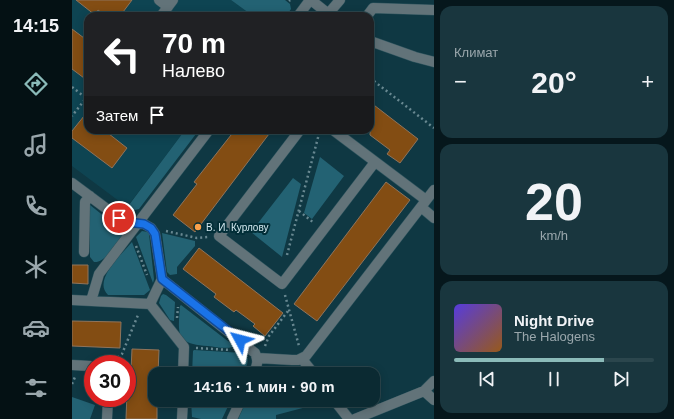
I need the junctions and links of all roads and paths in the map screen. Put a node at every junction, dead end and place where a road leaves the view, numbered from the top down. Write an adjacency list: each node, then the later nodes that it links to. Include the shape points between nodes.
1 (159, 0): 4 (street)
2 (310, 0): 7 (street); 8 (street)
3 (340, 0): 9 (street)
4 (170, 3): 6 (street)
5 (434, 10): 10 (street, via 373,8)
6 (164, 12)
7 (301, 12)
8 (326, 12)
9 (332, 12)
10 (370, 12)
11 (374, 43): 12 (street)
12 (434, 62)
13 (374, 81): 18 (path)
14 (72, 87): 15 (path)
15 (84, 96)
16 (84, 101): 17 (path)
17 (72, 116)
18 (434, 128)
19 (206, 134): 29 (street)
20 (297, 134): 33 (street)
21 (338, 134): 22 (street)
22 (375, 162): 26 (street); 31 (street)
23 (72, 183): 25 (street)
24 (434, 190): 26 (street)
25 (90, 196): 29 (street, via 123,220); 34 (street, via 85,202)
26 (423, 204): 28 (street); 46 (street, via 310,352)
27 (299, 211): 31 (path)
28 (434, 218)
29 (138, 223): 32 (street); 35 (street, via 151,228 155,234)
30 (162, 230): 33 (path, via 197,238)
31 (324, 230): 33 (street, via 282,284)
32 (131, 232): 37 (path); 39 (street, via 99,274)
33 (219, 236)
34 (84, 252)
35 (162, 279): 36 (street); 37 (street)
36 (178, 292): 42 (path); 45 (street)
37 (155, 294): 40 (street)
38 (72, 300): 39 (street)
39 (91, 301): 40 (street)
40 (146, 303): 42 (street); 44 (path)
41 (288, 310): 45 (path)
42 (176, 336): 43 (street)
43 (184, 347): 45 (path, via 239,350); 49 (street)
44 (121, 355)
45 (257, 355): 46 (street, via 292,360); 50 (street)
46 (302, 358): 51 (street)
47 (72, 366): 48 (street)
48 (84, 366)
49 (183, 367)
50 (256, 367)
51 (309, 367)
52 (434, 381): 53 (street)
53 (424, 390): 54 (street); 63 (street)
54 (434, 400)
55 (108, 407): 59 (street)
56 (183, 407): 60 (street)
57 (238, 407): 61 (street)
58 (340, 407): 62 (street)
59 (108, 419)
60 (182, 419)
61 (232, 419)
62 (349, 419)
63 (355, 419)

